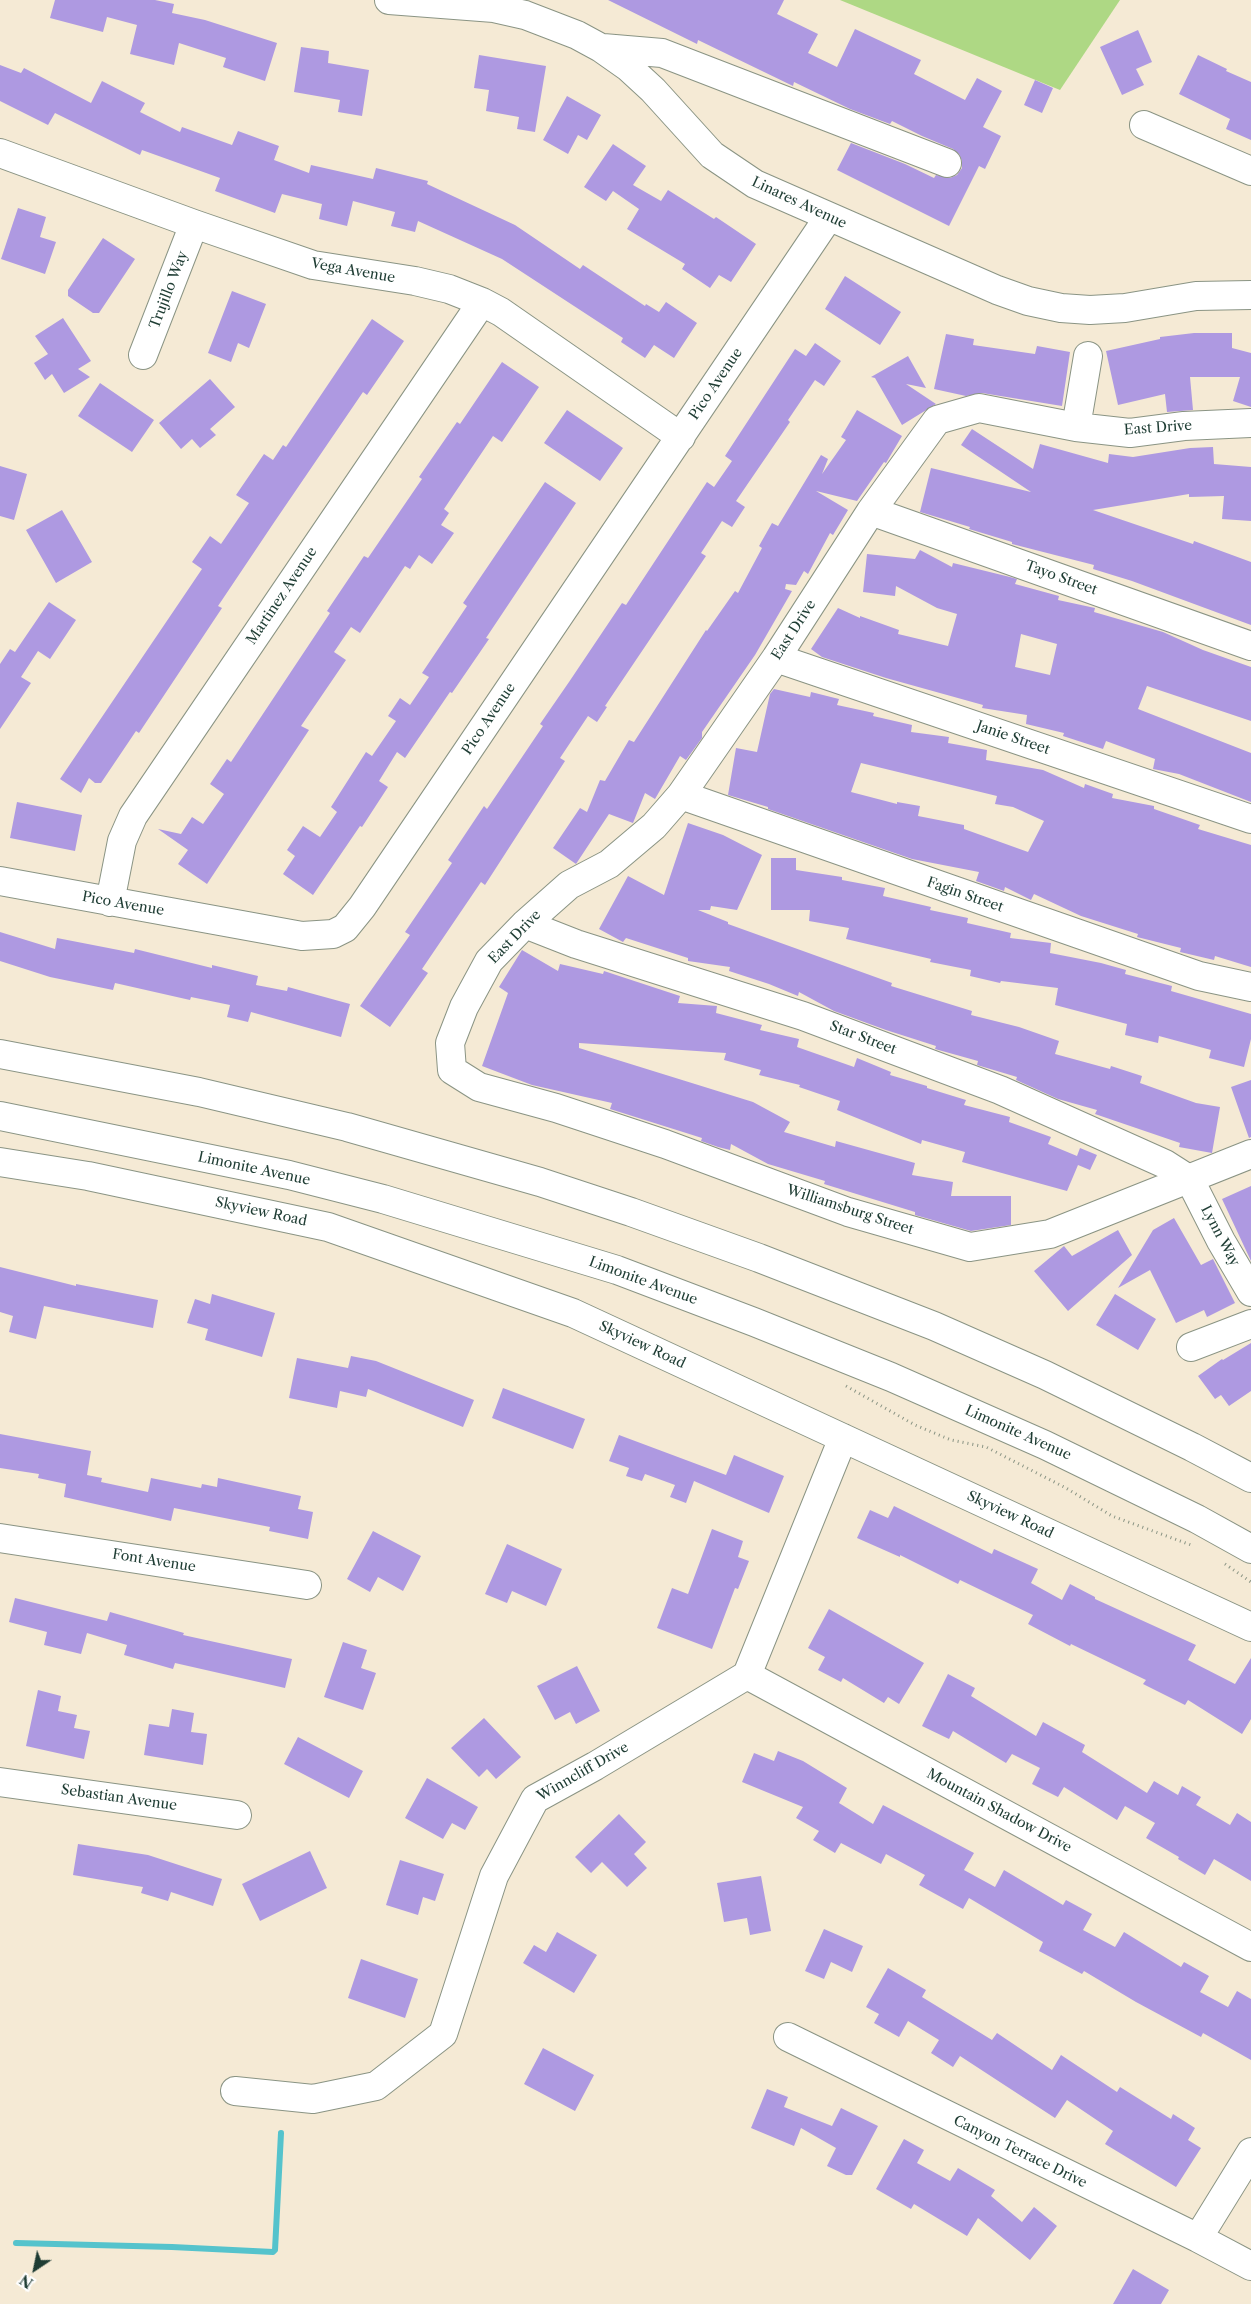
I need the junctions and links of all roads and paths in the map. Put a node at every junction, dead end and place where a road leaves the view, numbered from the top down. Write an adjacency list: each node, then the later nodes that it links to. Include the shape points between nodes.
1 (389, 0): 2 (street, Linares Avenue, via 494,8 525,15)
2 (601, 48): 5 (street, via 662,53); 7 (street, Linares Avenue, via 653,90 712,155 755,184)
3 (1144, 124): 6 (street)
4 (0, 153): 8 (street, Vega Avenue)
5 (947, 163)
6 (1251, 171)
7 (828, 218): 9 (street, Linares Avenue, via 997,290 1061,308 1125,308 1196,296); 15 (street, Pico Avenue)
8 (194, 224): 10 (street, Vega Avenue, via 313,265 415,281 450,289); 11 (street, Trujillo Way)
9 (1251, 295)
10 (482, 302): 15 (street, Vega Avenue); 22 (street, Martinez Avenue, via 133,816 122,840)
11 (143, 355)
12 (1088, 356): 14 (street)
13 (1251, 422): 14 (street, East Drive, via 1130,433)
14 (1076, 426): 16 (street, East Drive, via 979,408 936,420)
15 (681, 437): 22 (street, Pico Avenue, via 362,907 344,928 333,934 302,936)
16 (871, 511): 17 (street, Tayo Street); 18 (street, East Drive)
17 (1251, 646)
18 (776, 658): 19 (street, East Drive); 20 (street, Janie Street)
19 (681, 795): 23 (street, East Drive, via 654,826 609,864 569,885); 24 (street, Fagin Street, via 1199,976)
20 (1251, 819)
21 (0, 881): 22 (street, Pico Avenue)
22 (110, 902)
23 (525, 924): 26 (street, East Drive, via 489,961 464,1007 450,1044); 30 (street, Star Street, via 576,944 803,1016 1000,1090 1166,1164)
24 (1251, 987)
25 (0, 1054): 36 (street, via 199,1092 347,1127 631,1212 934,1326 1053,1380)
26 (452, 1070): 30 (street, Williamsburg Street, via 480,1087 583,1117 848,1212 970,1247 1050,1234)
27 (0, 1116): 39 (street, Limonite Avenue, via 289,1175 393,1202 617,1270 891,1377 1009,1429)
28 (1251, 1154): 30 (street, Williamsburg Street)
29 (0, 1162): 35 (street, Skyview Road, via 88,1176 328,1226 573,1313)
30 (1190, 1180): 31 (street, Lynn Way)
31 (1251, 1292)
32 (1251, 1324): 33 (street)
33 (1191, 1347)
34 (842, 1384): 38 (path, via 915,1425 951,1440 986,1447 1112,1516)
35 (843, 1438): 43 (street, Skyview Road); 44 (street)
36 (1251, 1478)
37 (0, 1538): 42 (street, Font Avenue)
38 (1197, 1547)
39 (1251, 1549)
40 (1219, 1560): 41 (path)
41 (1251, 1582)
42 (307, 1585)
43 (1251, 1627)
44 (747, 1675): 47 (street, Mountain Shadow Drive); 49 (street, Winncliff Drive, via 534,1799 494,1876 443,2034 376,2086 312,2099)
45 (0, 1782): 46 (street, Sebastian Avenue)
46 (237, 1814)
47 (1251, 1947)
48 (788, 2037): 51 (street, Canyon Terrace Drive)
49 (235, 2091)
50 (1251, 2152): 51 (street)
51 (1198, 2238): 52 (street, Canyon Terrace Drive)
52 (1251, 2266)

